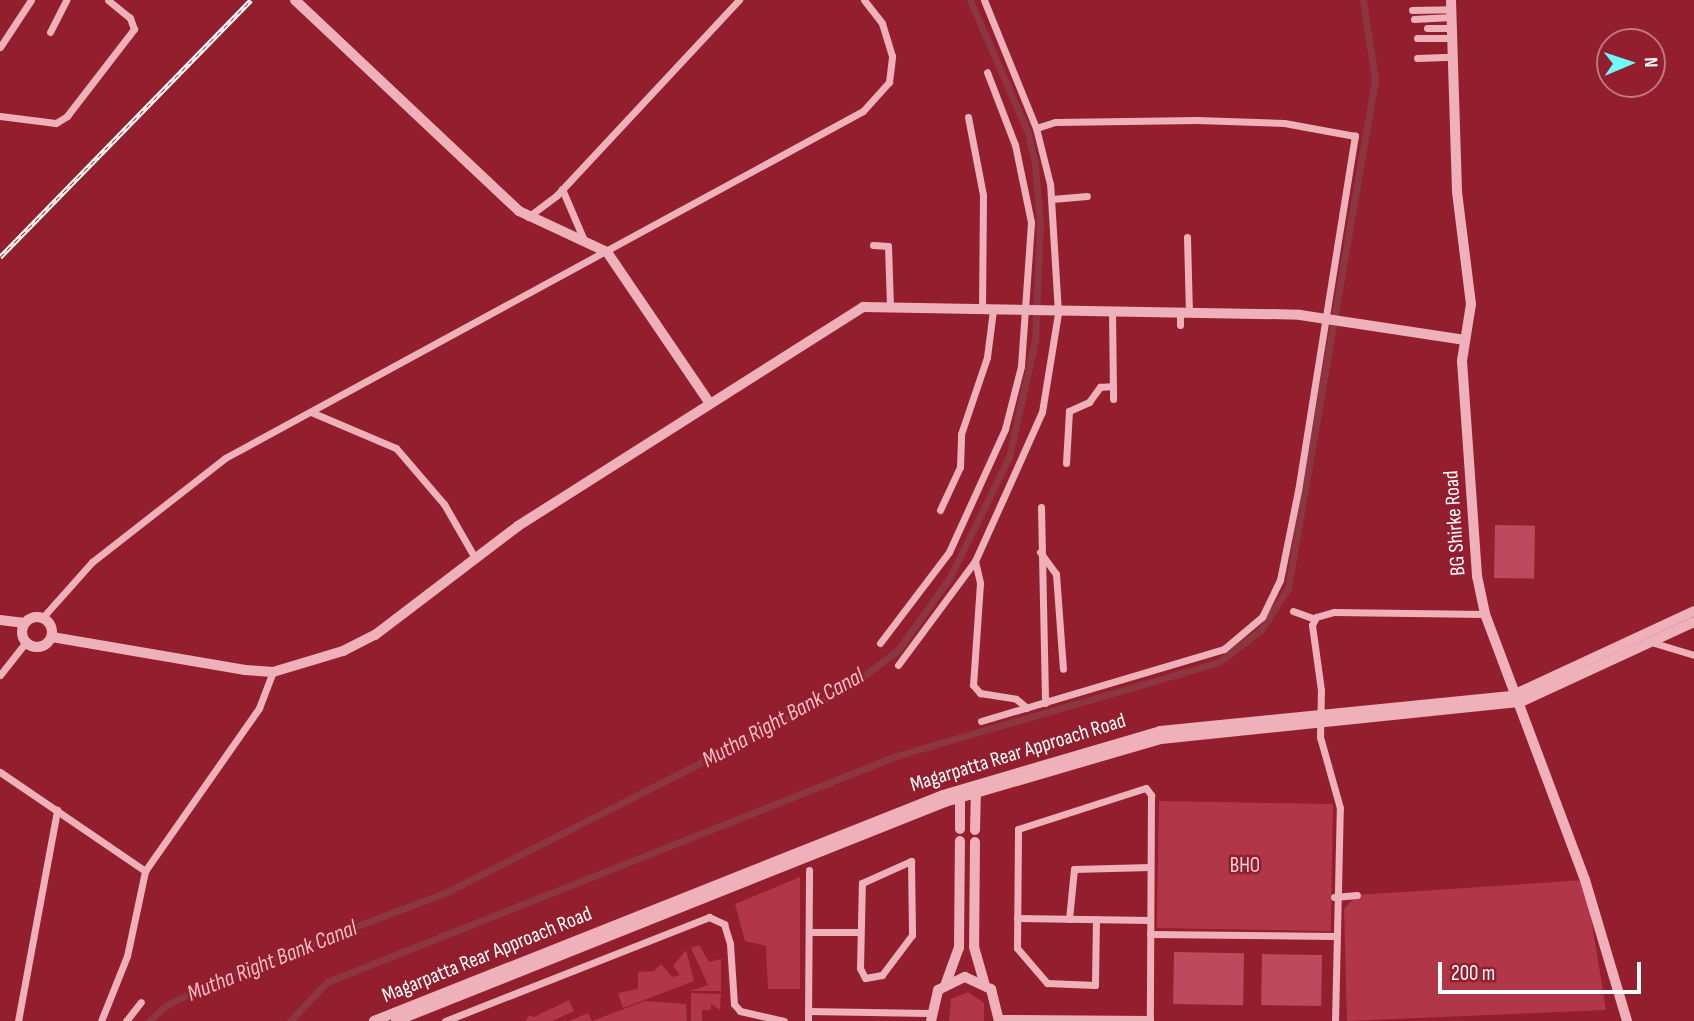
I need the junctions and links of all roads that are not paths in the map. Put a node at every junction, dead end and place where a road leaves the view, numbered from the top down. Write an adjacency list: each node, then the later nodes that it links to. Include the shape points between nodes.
1 (31, 0): 13 (street)
2 (66, 0): 11 (street)
3 (108, 0): 17 (street, via 130,18 134,29 67,116 56,123)
4 (295, 0): 23 (street)
5 (739, 0): 20 (street)
6 (864, 0): 27 (street, via 891,45 889,82 874,103)
7 (984, 0): 19 (street)
8 (1413, 14): 9 (street)
9 (1451, 18): 10 (street); 12 (street); 14 (street, BG Shirke Road)
10 (1427, 28)
11 (50, 32)
12 (1417, 38)
13 (0, 47)
14 (1452, 57): 15 (street); 37 (street, BG Shirke Road, via 1457,192 1471,304)
15 (1417, 58)
16 (987, 72): 31 (street, via 1016,145 1031,222)
17 (0, 116)
18 (968, 117): 29 (street, via 983,195)
19 (1036, 128): 22 (street); 35 (street, via 1055,122 1284,122 1355,136)
20 (562, 189): 23 (street); 25 (street)
21 (1087, 196): 22 (street)
22 (1052, 199): 34 (street)
23 (528, 217): 25 (street)
24 (1187, 237): 33 (street)
25 (583, 238): 27 (street)
26 (873, 246): 28 (street, via 888,246)
27 (607, 253): 40 (street); 41 (street)
28 (890, 305): 29 (street); 40 (street, via 846,313)
29 (982, 309): 30 (street)
30 (993, 310): 31 (street); 44 (street, via 987,357 961,434 960,467)
31 (1031, 310): 34 (street); 59 (street, via 1005,429 980,489 949,551)
32 (1112, 311): 33 (street); 34 (street); 38 (street)
33 (1184, 311): 35 (street); 36 (street)
34 (1054, 312): 47 (street, via 1042,412)
35 (1328, 318): 37 (street); 66 (street, via 1280,580 1262,617 1224,649)
36 (1180, 325)
37 (1465, 341): 50 (street, BG Shirke Road, via 1462,361 1473,528)
38 (1113, 386): 39 (street); 42 (street, via 1100,387 1089,402 1069,411)
39 (1113, 399)
40 (709, 402): 46 (street)
41 (311, 412): 46 (street, via 396,448 444,504); 51 (street, via 203,472 93,561)
42 (1066, 463)
43 (1041, 507): 45 (street)
44 (940, 510)
45 (1040, 552): 62 (street, via 1056,574); 66 (street)
46 (475, 558): 63 (street, via 362,643)
47 (975, 561): 61 (street); 67 (street, via 981,583 973,685 980,693 1016,699)
48 (1293, 611): 52 (street)
49 (1694, 611): 57 (street, Magarpatta Rear Approach Road)
50 (1485, 614): 52 (street, via 1334,612); 65 (street, BG Shirke Road)
51 (43, 618): 55 (street); 56 (street)
52 (1315, 620): 68 (street)
53 (2, 621): 55 (street)
54 (1694, 622): 57 (street, Magarpatta Rear Approach Road)
55 (25, 624): 58 (street)
56 (52, 637): 58 (street, via 38,647); 63 (street)
57 (1648, 638): 60 (street); 65 (street, Magarpatta Rear Approach Road)
58 (26, 642): 64 (street)
59 (880, 643)
60 (1694, 655)
61 (898, 665)
62 (1063, 669)
63 (273, 672): 80 (street, via 259,708)
64 (0, 675)
65 (1520, 697): 68 (street, Magarpatta Rear Approach Road); 107 (street, BG Shirke Road, via 1585,880)
66 (1045, 703): 67 (street)
67 (1027, 708): 69 (street)
68 (1322, 717): 71 (street, Magarpatta Rear Approach Road, via 1160,731); 82 (street, via 1322,753 1340,808)
69 (981, 721)
70 (0, 772): 73 (street)
71 (976, 789): 72 (street, Magarpatta Rear Approach Road); 75 (street)
72 (960, 794): 74 (street); 101 (street, Magarpatta Rear Approach Road, via 873,819); 102 (street, Magarpatta Rear Approach Road)
73 (57, 810): 80 (street); 98 (street)
74 (960, 829)
75 (975, 830)
76 (960, 841): 91 (street, via 959,948)
77 (975, 842): 92 (street, via 974,947)
78 (1150, 867): 83 (street, via 1152,794 1146,788 1023,823 1017,835); 84 (street, via 1074,869); 86 (street)
79 (809, 870): 87 (street)
80 (145, 871): 99 (street, via 127,956)
81 (1357, 895): 82 (street)
82 (1334, 897): 90 (street)
83 (1017, 918): 84 (street); 85 (street, via 1020,954 1047,983 1060,987 1097,982)
84 (1069, 919): 85 (street)
85 (1096, 919): 86 (street)
86 (1150, 920): 89 (street)
87 (809, 932): 88 (street); 94 (street)
88 (859, 932): 88 (street, via 864,879 911,860 914,928 882,975 861,975)
89 (1150, 934): 90 (street); 96 (street)
90 (1333, 936): 106 (street)
91 (946, 983): 92 (street, via 965,977); 95 (street)
92 (984, 983): 97 (street, via 997,998)
93 (141, 1002): 100 (street)
94 (808, 1011): 95 (street); 105 (street)
95 (930, 1017)
96 (1150, 1018): 97 (street)
97 (999, 1019)
98 (18, 1021)
99 (102, 1021)
100 (126, 1021)
101 (374, 1021)
102 (396, 1021)
103 (445, 1021): 104 (street, via 709,918 724,924 730,944 734,1004 740,1011)
104 (784, 1021)
105 (808, 1021)
106 (1335, 1021)
107 (1628, 1021)

